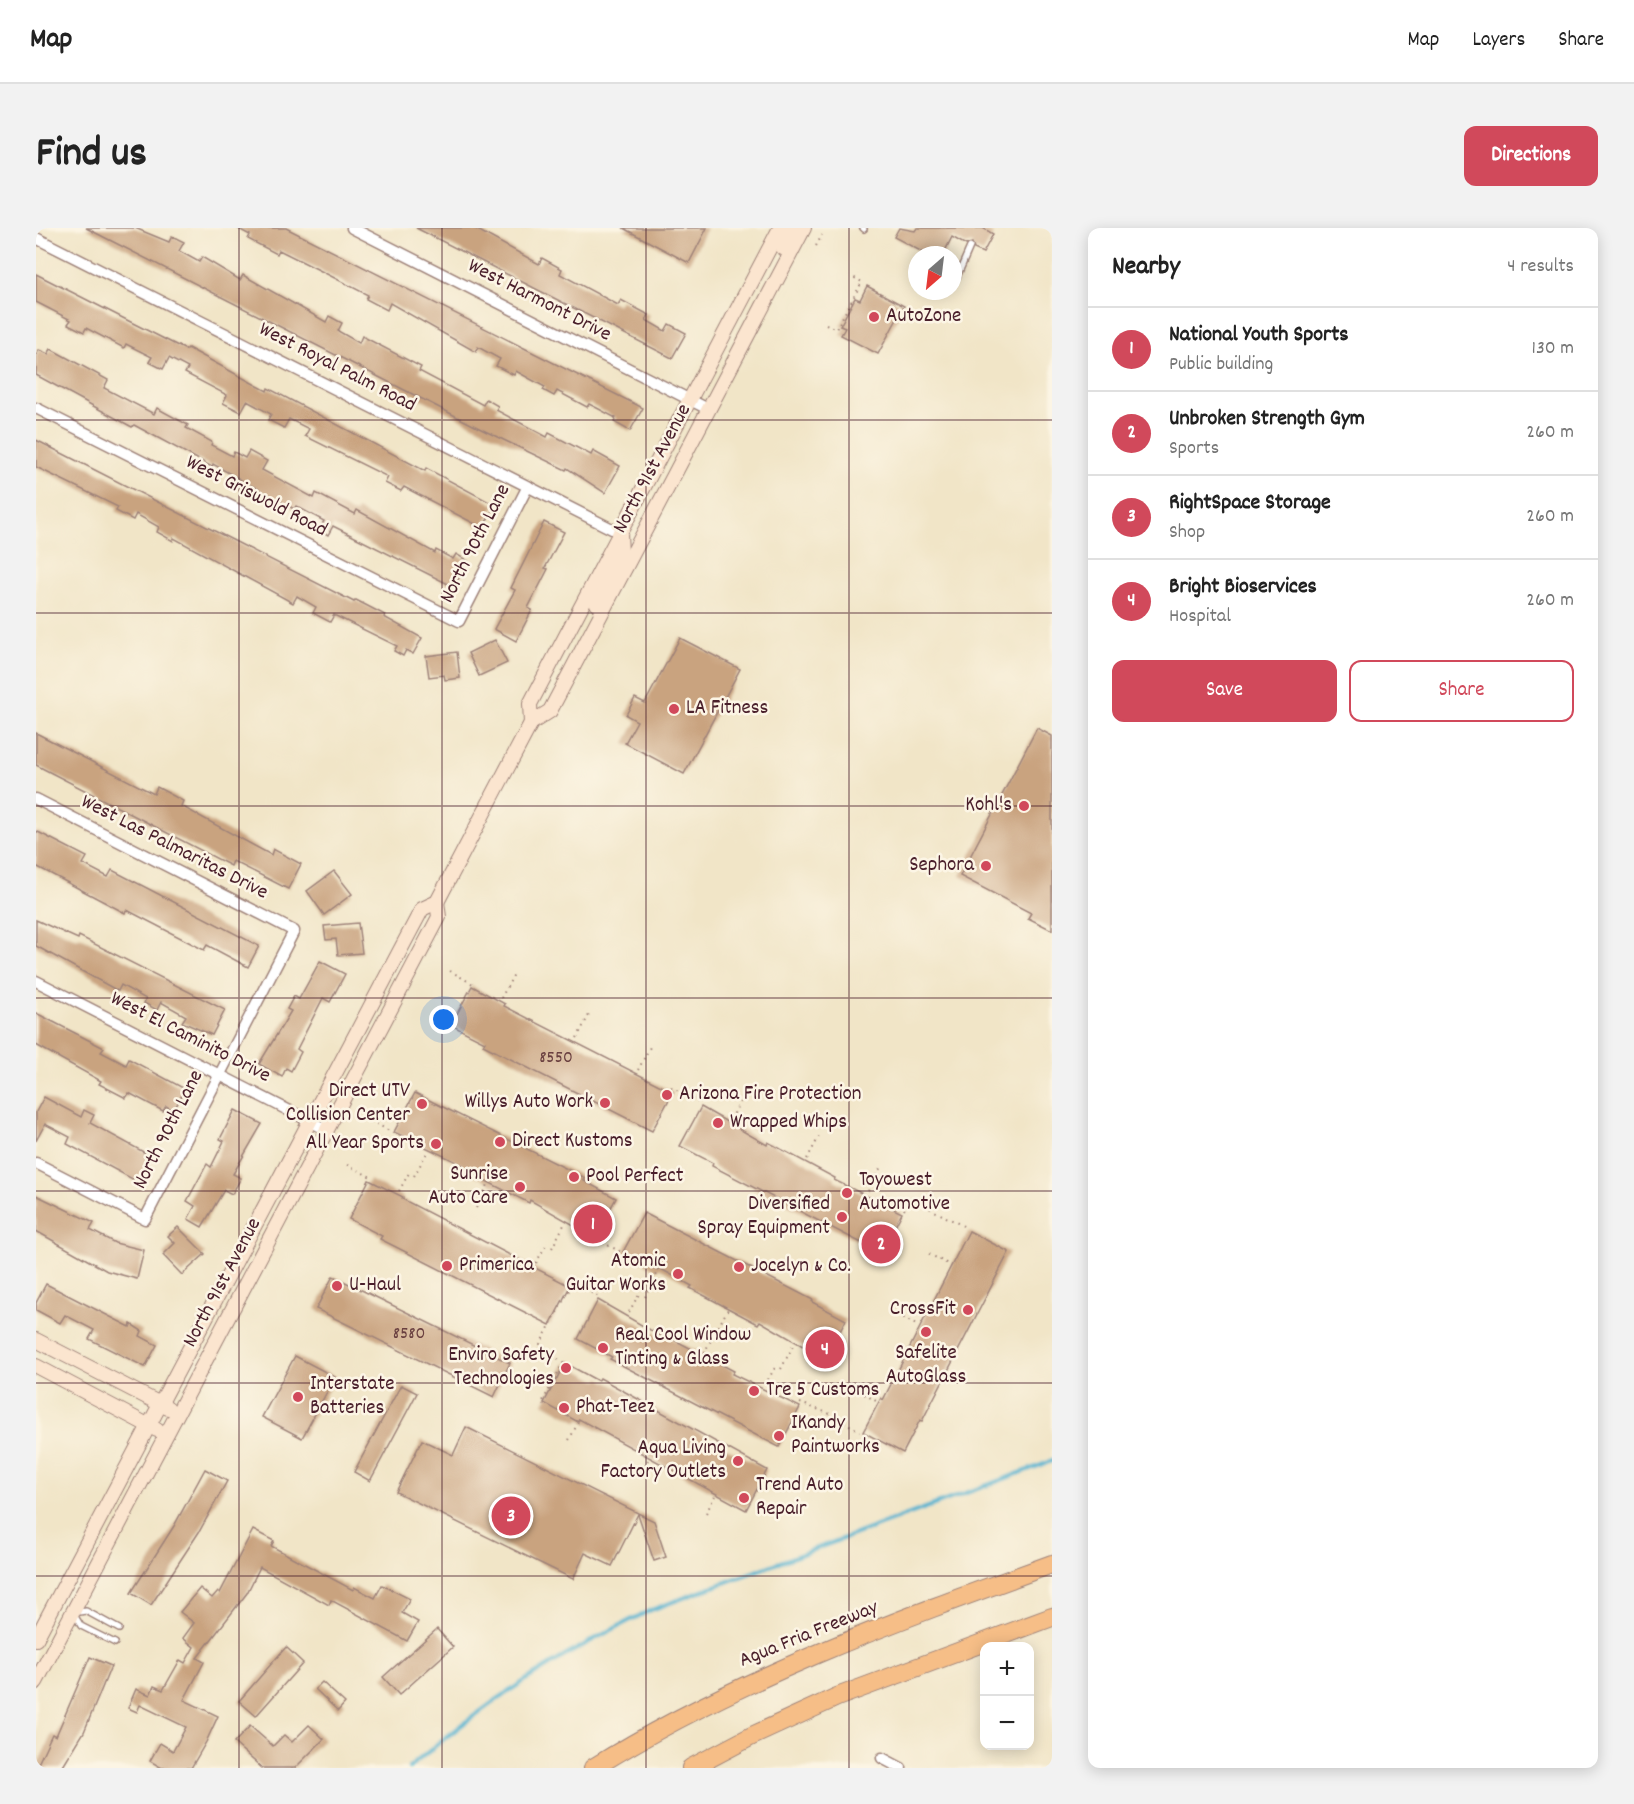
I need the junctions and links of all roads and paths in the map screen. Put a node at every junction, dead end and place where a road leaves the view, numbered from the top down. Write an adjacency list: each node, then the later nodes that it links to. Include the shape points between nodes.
1 (352, 228): 13 (street, West Harmont Drive)
2 (780, 228): 13 (main road, North 91st Avenue)
3 (792, 228): 12 (main road, via 762,288)
4 (804, 228): 12 (main road, North 91st Avenue)
5 (822, 235): 7 (path)
6 (36, 238): 16 (street, West Royal Palm Road)
7 (816, 246)
8 (970, 247): 9 (lane)
9 (962, 265)
10 (851, 276): 11 (path, via 862,282 836,329)
11 (826, 324)
12 (751, 328): 15 (main road, North 91st Avenue)
13 (691, 400): 15 (street, West Harmont Drive); 17 (main road, North 91st Avenue)
14 (36, 408): 18 (street, West Griswold Road)
15 (708, 409): 19 (main road, North 91st Avenue)
16 (528, 486): 17 (street, West Royal Palm Road); 18 (street, North 90th Lane)
17 (620, 533): 19 (main road, via 621,553 599,597); 20 (main road, North 91st Avenue, via 530,704)
18 (459, 621)
19 (592, 630): 20 (main road, North 91st Avenue, via 550,711)
20 (531, 723): 22 (main road, North 91st Avenue)
21 (36, 799): 23 (street, West Las Palmaritas Drive)
22 (437, 902): 38 (main road, North 91st Avenue, via 422,909); 40 (main road, North 91st Avenue, via 439,917)
23 (294, 931): 33 (street, North 90th Lane)
24 (450, 971): 27 (path)
25 (514, 974): 28 (path)
26 (36, 981): 33 (street, West El Caminito Drive)
27 (473, 984)
28 (501, 998)
29 (590, 1013): 30 (path)
30 (577, 1038)
31 (651, 1045): 32 (path)
32 (638, 1070)
33 (219, 1075): 38 (street, West El Caminito Drive); 45 (street, North 90th Lane, via 145,1219)
34 (671, 1087): 36 (path)
35 (744, 1094): 37 (path)
36 (702, 1104)
37 (731, 1119)
38 (309, 1121): 40 (street, West El Caminito Drive); 83 (main road, North 91st Avenue)
39 (371, 1121): 42 (path)
40 (327, 1130): 85 (main road, North 91st Avenue)
41 (821, 1133): 44 (path)
42 (395, 1134)
43 (428, 1151): 49 (path)
44 (807, 1159)
45 (36, 1163)
46 (347, 1165): 50 (path)
47 (882, 1165): 53 (path)
48 (409, 1173): 52 (path)
49 (414, 1176)
50 (371, 1177)
51 (489, 1183): 54 (path)
52 (399, 1191)
53 (868, 1191)
54 (476, 1208)
55 (904, 1210): 57 (path, via 910,1198)
56 (565, 1223): 60 (path)
57 (967, 1227)
58 (592, 1237): 61 (path)
59 (546, 1245): 63 (path)
60 (552, 1248)
61 (623, 1253)
62 (929, 1254): 64 (path)
63 (536, 1263)
64 (948, 1264)
65 (658, 1272): 67 (path)
66 (639, 1294): 70 (path)
67 (645, 1297)
68 (601, 1298): 84 (path, via 571,1282 540,1344 563,1363 542,1403)
69 (728, 1309): 75 (path)
70 (629, 1312)
71 (898, 1316): 72 (path)
72 (916, 1325)
73 (36, 1340): 83 (main road)
74 (794, 1344): 78 (path)
75 (704, 1353)
76 (36, 1366): 87 (main road)
77 (776, 1366): 79 (path)
78 (781, 1369)
79 (765, 1385)
80 (859, 1391): 81 (path)
81 (876, 1401)
82 (800, 1403): 88 (path)
83 (160, 1404): 85 (main road); 87 (main road, North 91st Avenue)
84 (545, 1405)
85 (178, 1413): 89 (main road, North 91st Avenue)
86 (578, 1423): 90 (path)
87 (149, 1426): 89 (main road); 96 (main road, North 91st Avenue)
88 (860, 1431)
89 (167, 1435): 97 (main road, North 91st Avenue)
90 (569, 1440)
91 (648, 1460): 92 (path)
92 (639, 1477)
93 (715, 1496): 94 (path)
94 (706, 1513)
95 (1052, 1564): 104 (highway, Agua Fria Freeway, via 756,1681 640,1738)
96 (55, 1604): 97 (main road); 100 (main road, North 91st Avenue)
97 (73, 1613): 99 (lane, via 86,1611); 101 (lane, via 81,1626); 102 (main road, North 91st Avenue)
98 (1052, 1617): 105 (highway, via 837,1697)
99 (119, 1629)
100 (36, 1639)
101 (115, 1643)
102 (36, 1682)
103 (882, 1758): 106 (street)
104 (593, 1768)
105 (692, 1768)
106 (901, 1768)

